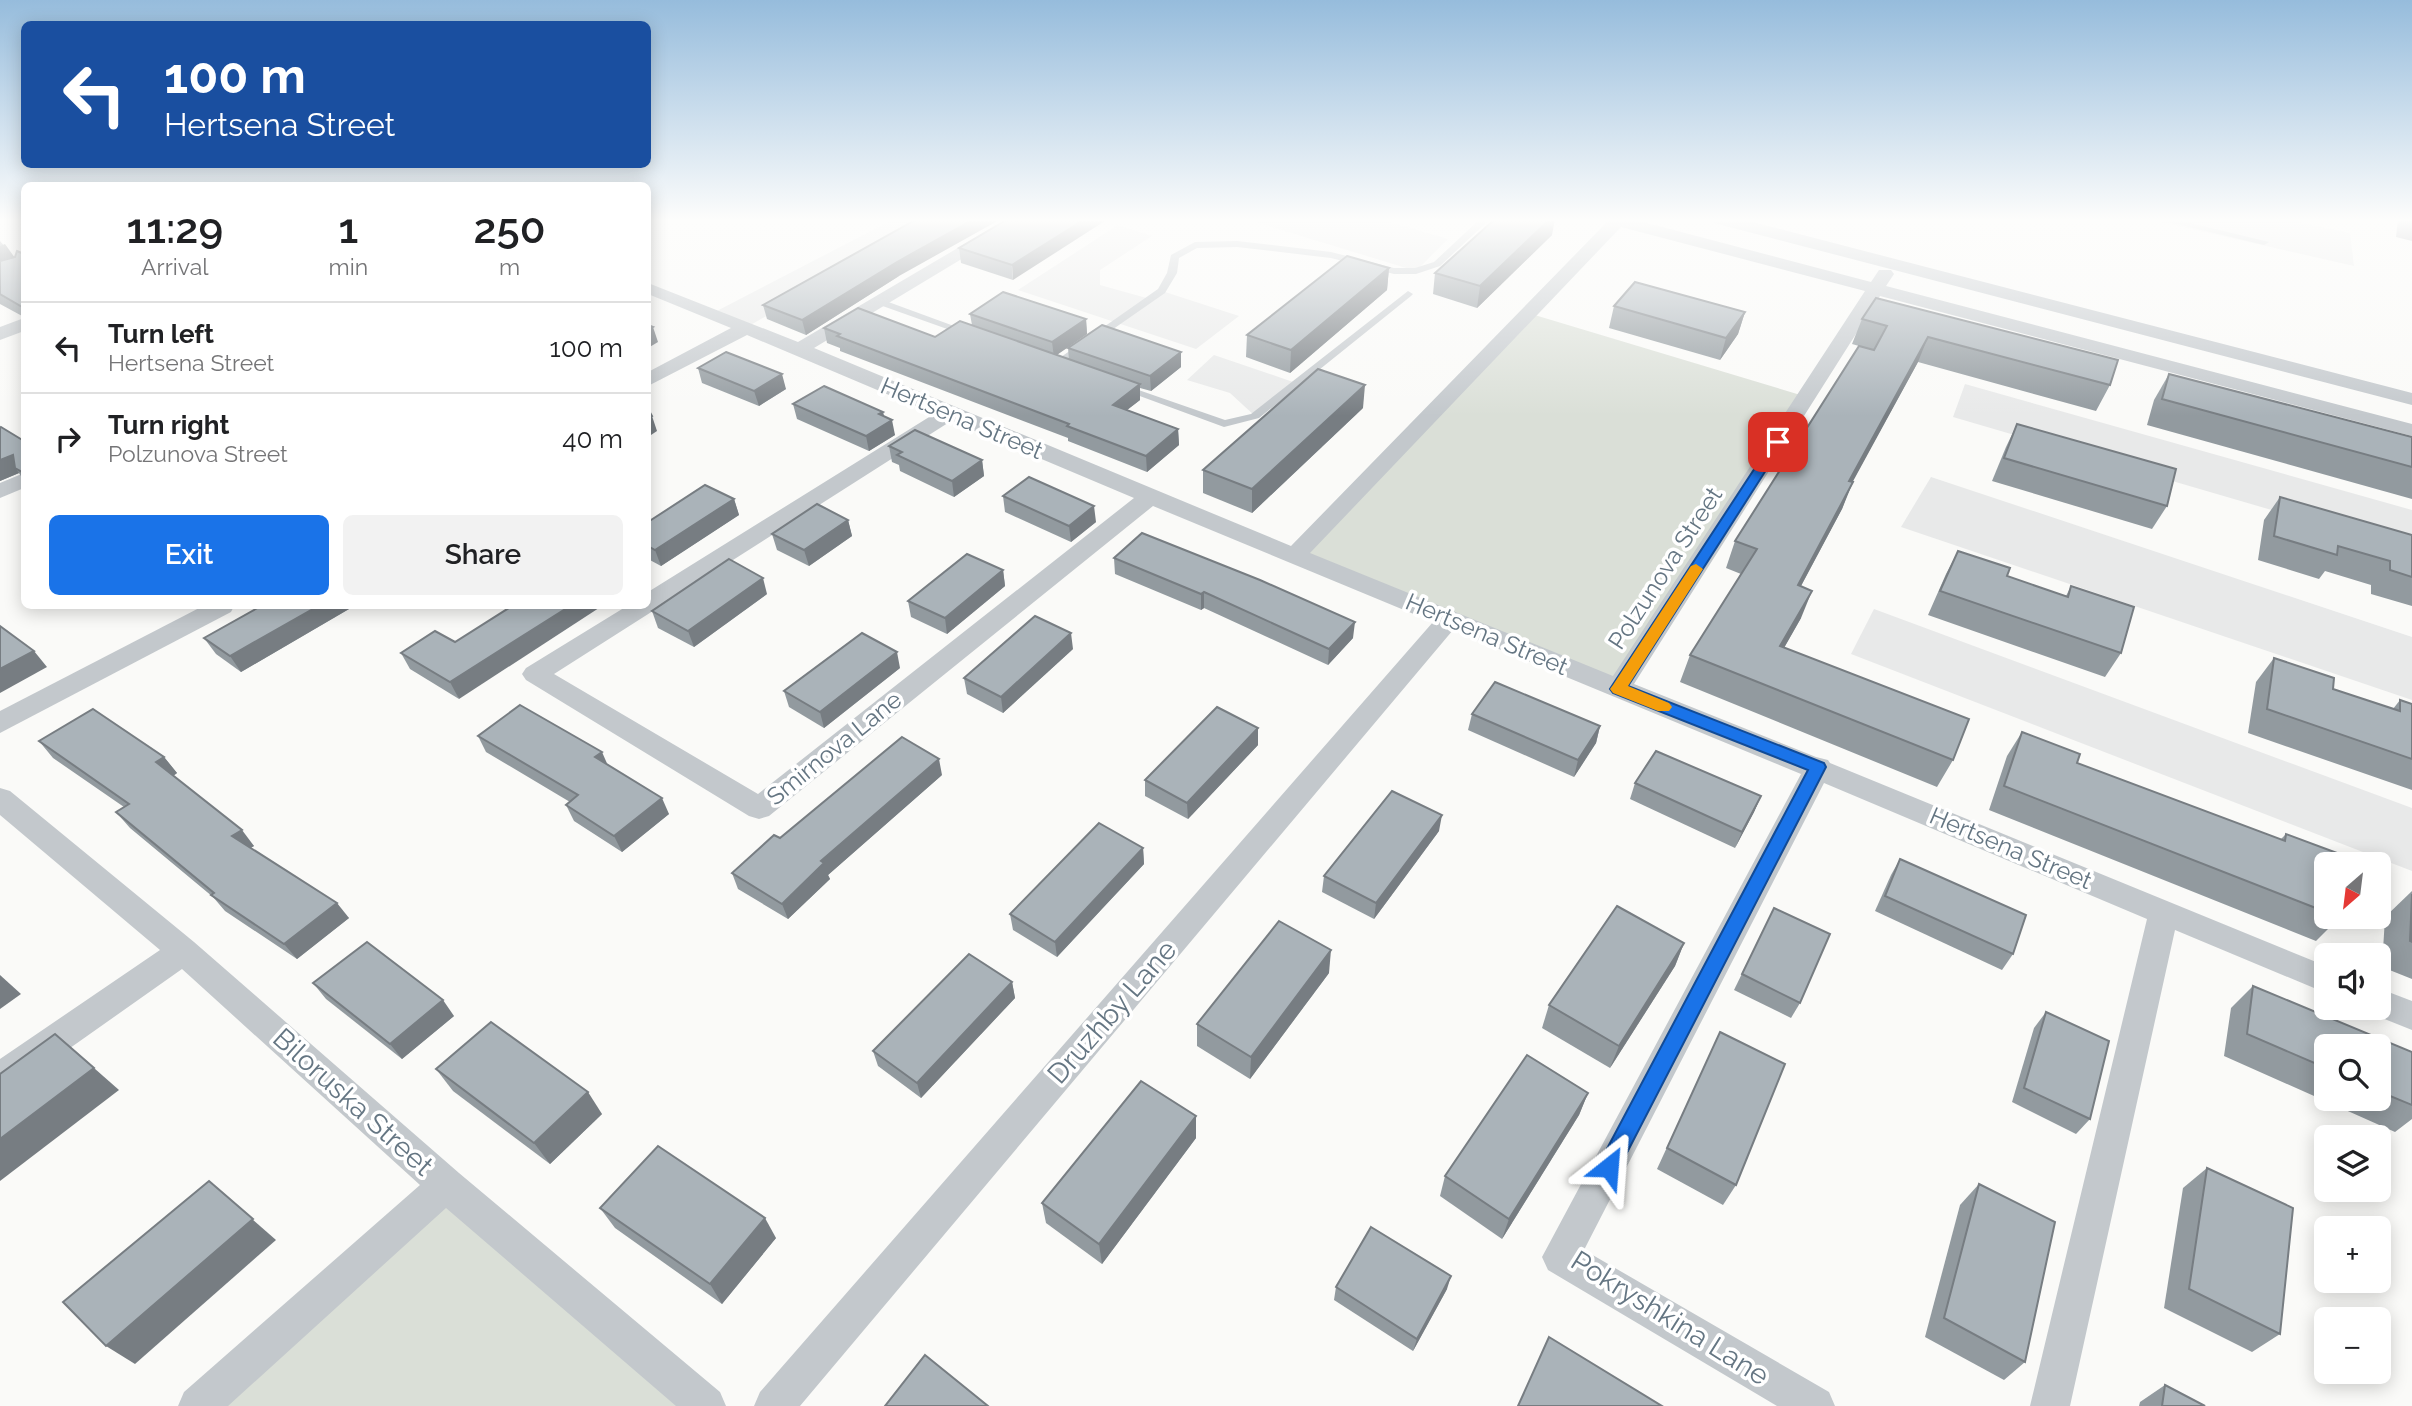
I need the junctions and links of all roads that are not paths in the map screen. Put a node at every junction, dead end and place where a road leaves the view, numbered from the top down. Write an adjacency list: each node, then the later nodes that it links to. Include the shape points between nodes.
1 (909, 285): 9 (street)
2 (1166, 285): 16 (lane)
3 (1552, 285): 26 (street)
4 (1869, 285): 6 (street)
5 (1970, 285): 20 (street)
6 (1878, 287): 22 (street); 31 (street, Polzunova Street)
7 (651, 289): 11 (street, Hertsena Street)
8 (1408, 294): 19 (lane, via 1255,416 1224,424)
9 (880, 302): 13 (lane); 14 (street)
10 (21, 325): 12 (street)
11 (747, 327): 14 (street, Hertsena Street); 18 (street)
12 (0, 334)
13 (981, 337)
14 (801, 348): 21 (street, Hertsena Street)
15 (1044, 359): 16 (lane)
16 (1056, 364): 17 (lane)
17 (1069, 369)
18 (651, 378)
19 (1108, 382)
20 (2412, 399)
21 (949, 413): 25 (street, Hertsena Street); 27 (street, Smirnova Lane)
22 (2412, 430)
23 (21, 481): 24 (street)
24 (0, 491)
25 (1150, 497): 26 (street, Hertsena Street); 29 (street, Smirnova Lane, via 759,808 535,674)
26 (1294, 555): 30 (street, Hertsena Street)
27 (651, 601)
28 (216, 609): 32 (street)
29 (638, 609)
30 (1450, 618): 31 (street, Hertsena Street); 44 (street, Druzhby Lane)
31 (1618, 689): 33 (street, Hertsena Street)
32 (0, 723)
33 (1818, 767): 35 (street, Hertsena Street); 45 (street, Pokryshkina Lane, via 1561,1257)
34 (0, 799): 36 (street, Biloruska Street)
35 (2164, 912): 37 (street, Hertsena Street); 46 (street)
36 (183, 951): 40 (street); 41 (street, Biloruska Street)
37 (2314, 975)
38 (2391, 1007): 39 (street)
39 (2412, 1016)
40 (0, 1078)
41 (446, 1185): 42 (street); 43 (street, Biloruska Street)
42 (198, 1406)
43 (706, 1406)
44 (774, 1406)
45 (1815, 1406)
46 (2050, 1406)

